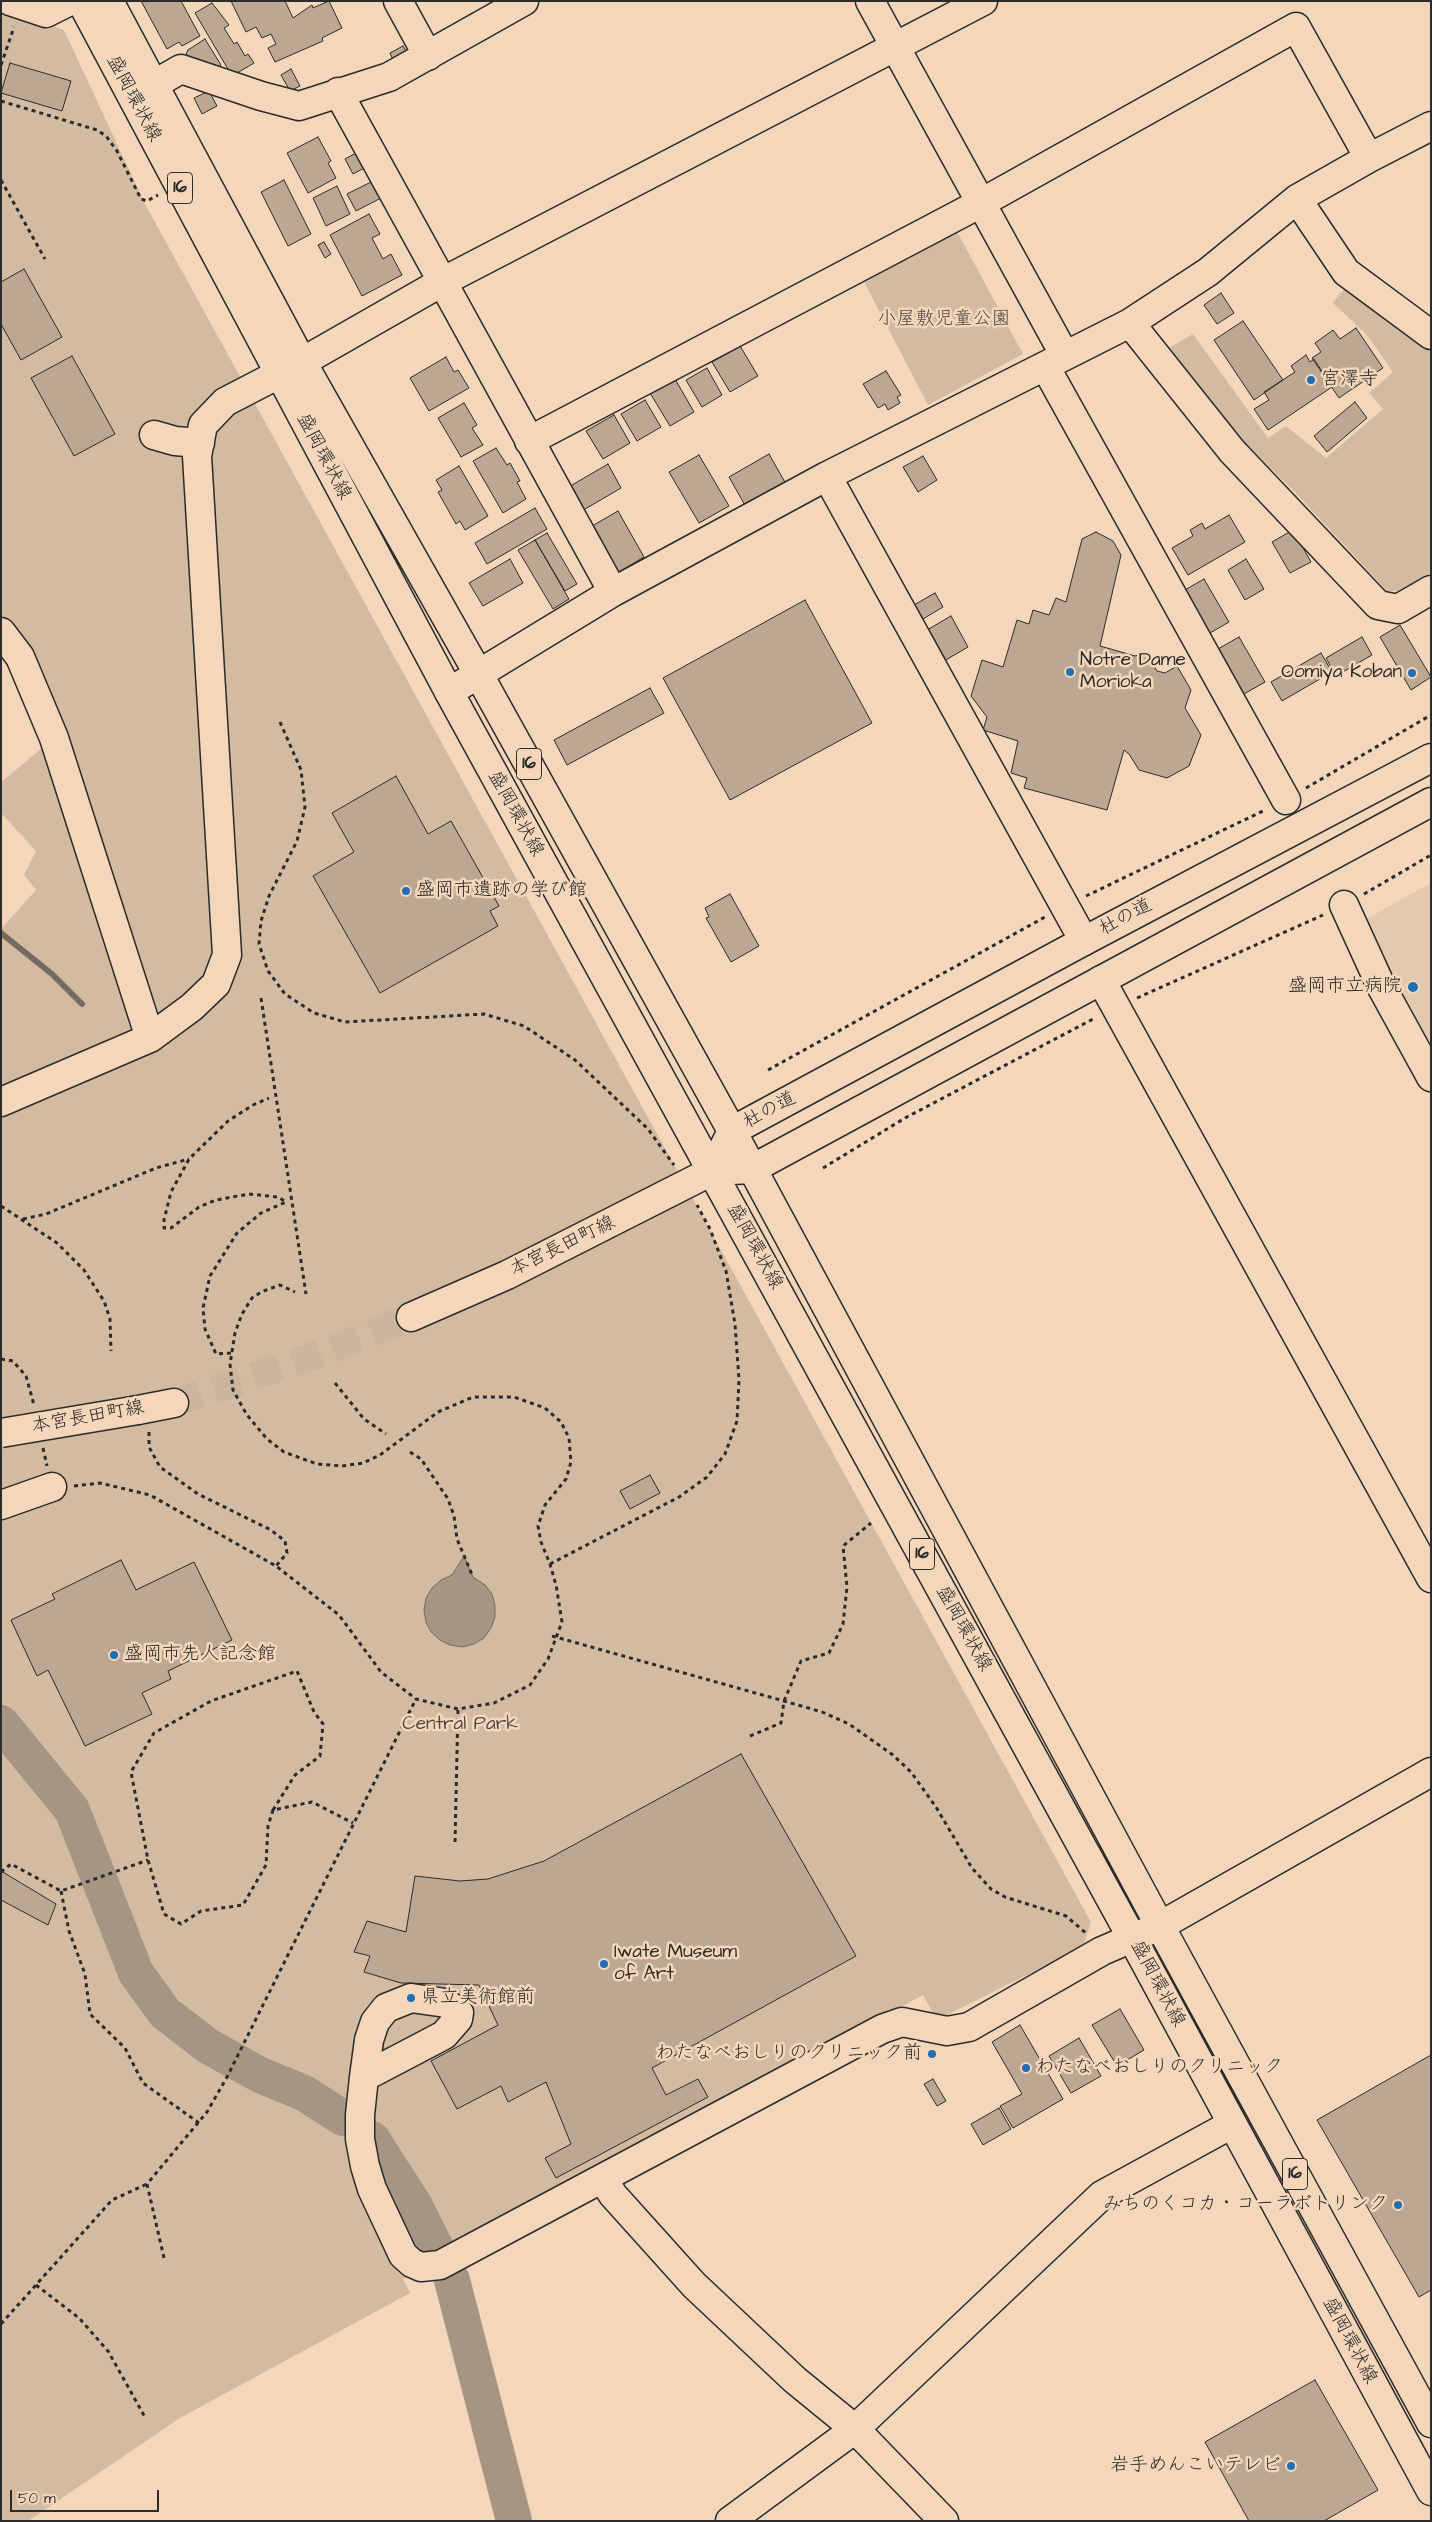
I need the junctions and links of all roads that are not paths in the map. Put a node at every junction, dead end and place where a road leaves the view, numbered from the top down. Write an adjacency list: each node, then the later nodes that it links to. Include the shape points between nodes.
1 (70, 1): 8 (street, via 46,13)
2 (81, 1): 21 (street, 盛岡環状線 / 16)
3 (109, 1): 11 (street, 盛岡環状線 / 16)
4 (398, 1): 10 (street)
5 (524, 1): 10 (street)
6 (870, 1): 9 (street)
7 (983, 1): 9 (street)
8 (15, 3)
9 (895, 49): 16 (street); 17 (street)
10 (428, 56): 12 (street, via 389,77)
11 (153, 85): 12 (street, via 181,69 299,106); 21 (street, 盛岡環状線 / 16)
12 (338, 92): 17 (street)
13 (1431, 126): 14 (street)
14 (1369, 158): 15 (street); 16 (street, via 1296,27)
15 (1297, 199): 18 (street, via 1208,272); 19 (street, via 1346,272)
16 (981, 203): 20 (street); 23 (street)
17 (442, 282): 21 (street); 23 (street)
18 (1130, 323): 20 (street); 26 (street, via 1232,451 1378,604 1398,608)
19 (1431, 335)
20 (1055, 360): 25 (street); 32 (street)
21 (290, 368): 24 (street, via 225,402 203,425); 29 (street, 盛岡環状線 / 16); 30 (street, 盛岡環状線 / 16)
22 (154, 435): 24 (street, via 175,441)
23 (529, 441): 27 (street)
24 (200, 442): 37 (street, via 197,456 216,579 227,955 216,984 192,1007)
25 (827, 476): 27 (street); 35 (street)
26 (1431, 590)
27 (613, 592): 29 (street)
28 (1, 632): 37 (street, via 20,657 54,738)
29 (479, 675): 30 (street); 40 (street, 盛岡環状線 / 16)
30 (449, 692): 42 (street, 盛岡環状線 / 16)
31 (1431, 758): 35 (street, 杜の道)
32 (1286, 800)
33 (1431, 802): 36 (street)
34 (1344, 905): 38 (street, via 1381,986)
35 (1084, 941): 40 (street, 杜の道)
36 (1101, 980): 41 (street); 48 (street)
37 (150, 1038): 39 (street)
38 (1431, 1077)
39 (1, 1102)
40 (732, 1131): 41 (street, 盛岡環状線 / 16); 42 (street, 杜の道)
41 (752, 1169): 42 (street); 50 (street, 盛岡環状線 / 16)
42 (712, 1170): 43 (street, 本宮長田町線, via 507,1275); 51 (street, 盛岡環状線 / 16)
43 (411, 1317)
44 (154, 1406): 45 (street, 本宮長田町線, bridge)
45 (1, 1433)
46 (52, 1487): 47 (street)
47 (1, 1505)
48 (1431, 1578)
49 (1431, 1772): 50 (street)
50 (1160, 1926): 51 (street); 55 (street, 盛岡環状線 / 16)
51 (1132, 1938): 53 (street, 盛岡環状線 / 16); 54 (street, via 1102,1951 969,2027 947,2031 902,2022 882,2029)
52 (364, 2077): 54 (street, via 360,2115 365,2166 372,2189 403,2255 421,2267 430,2268 450,2262)
53 (1232, 2124): 56 (street, via 1102,2195); 57 (street, 盛岡環状線 / 16)
54 (603, 2179): 56 (street, via 613,2196 649,2237 722,2312 795,2380)
55 (1431, 2423)
56 (855, 2429): 58 (street); 59 (street)
57 (1431, 2491)
58 (730, 2521)
59 (944, 2521)

